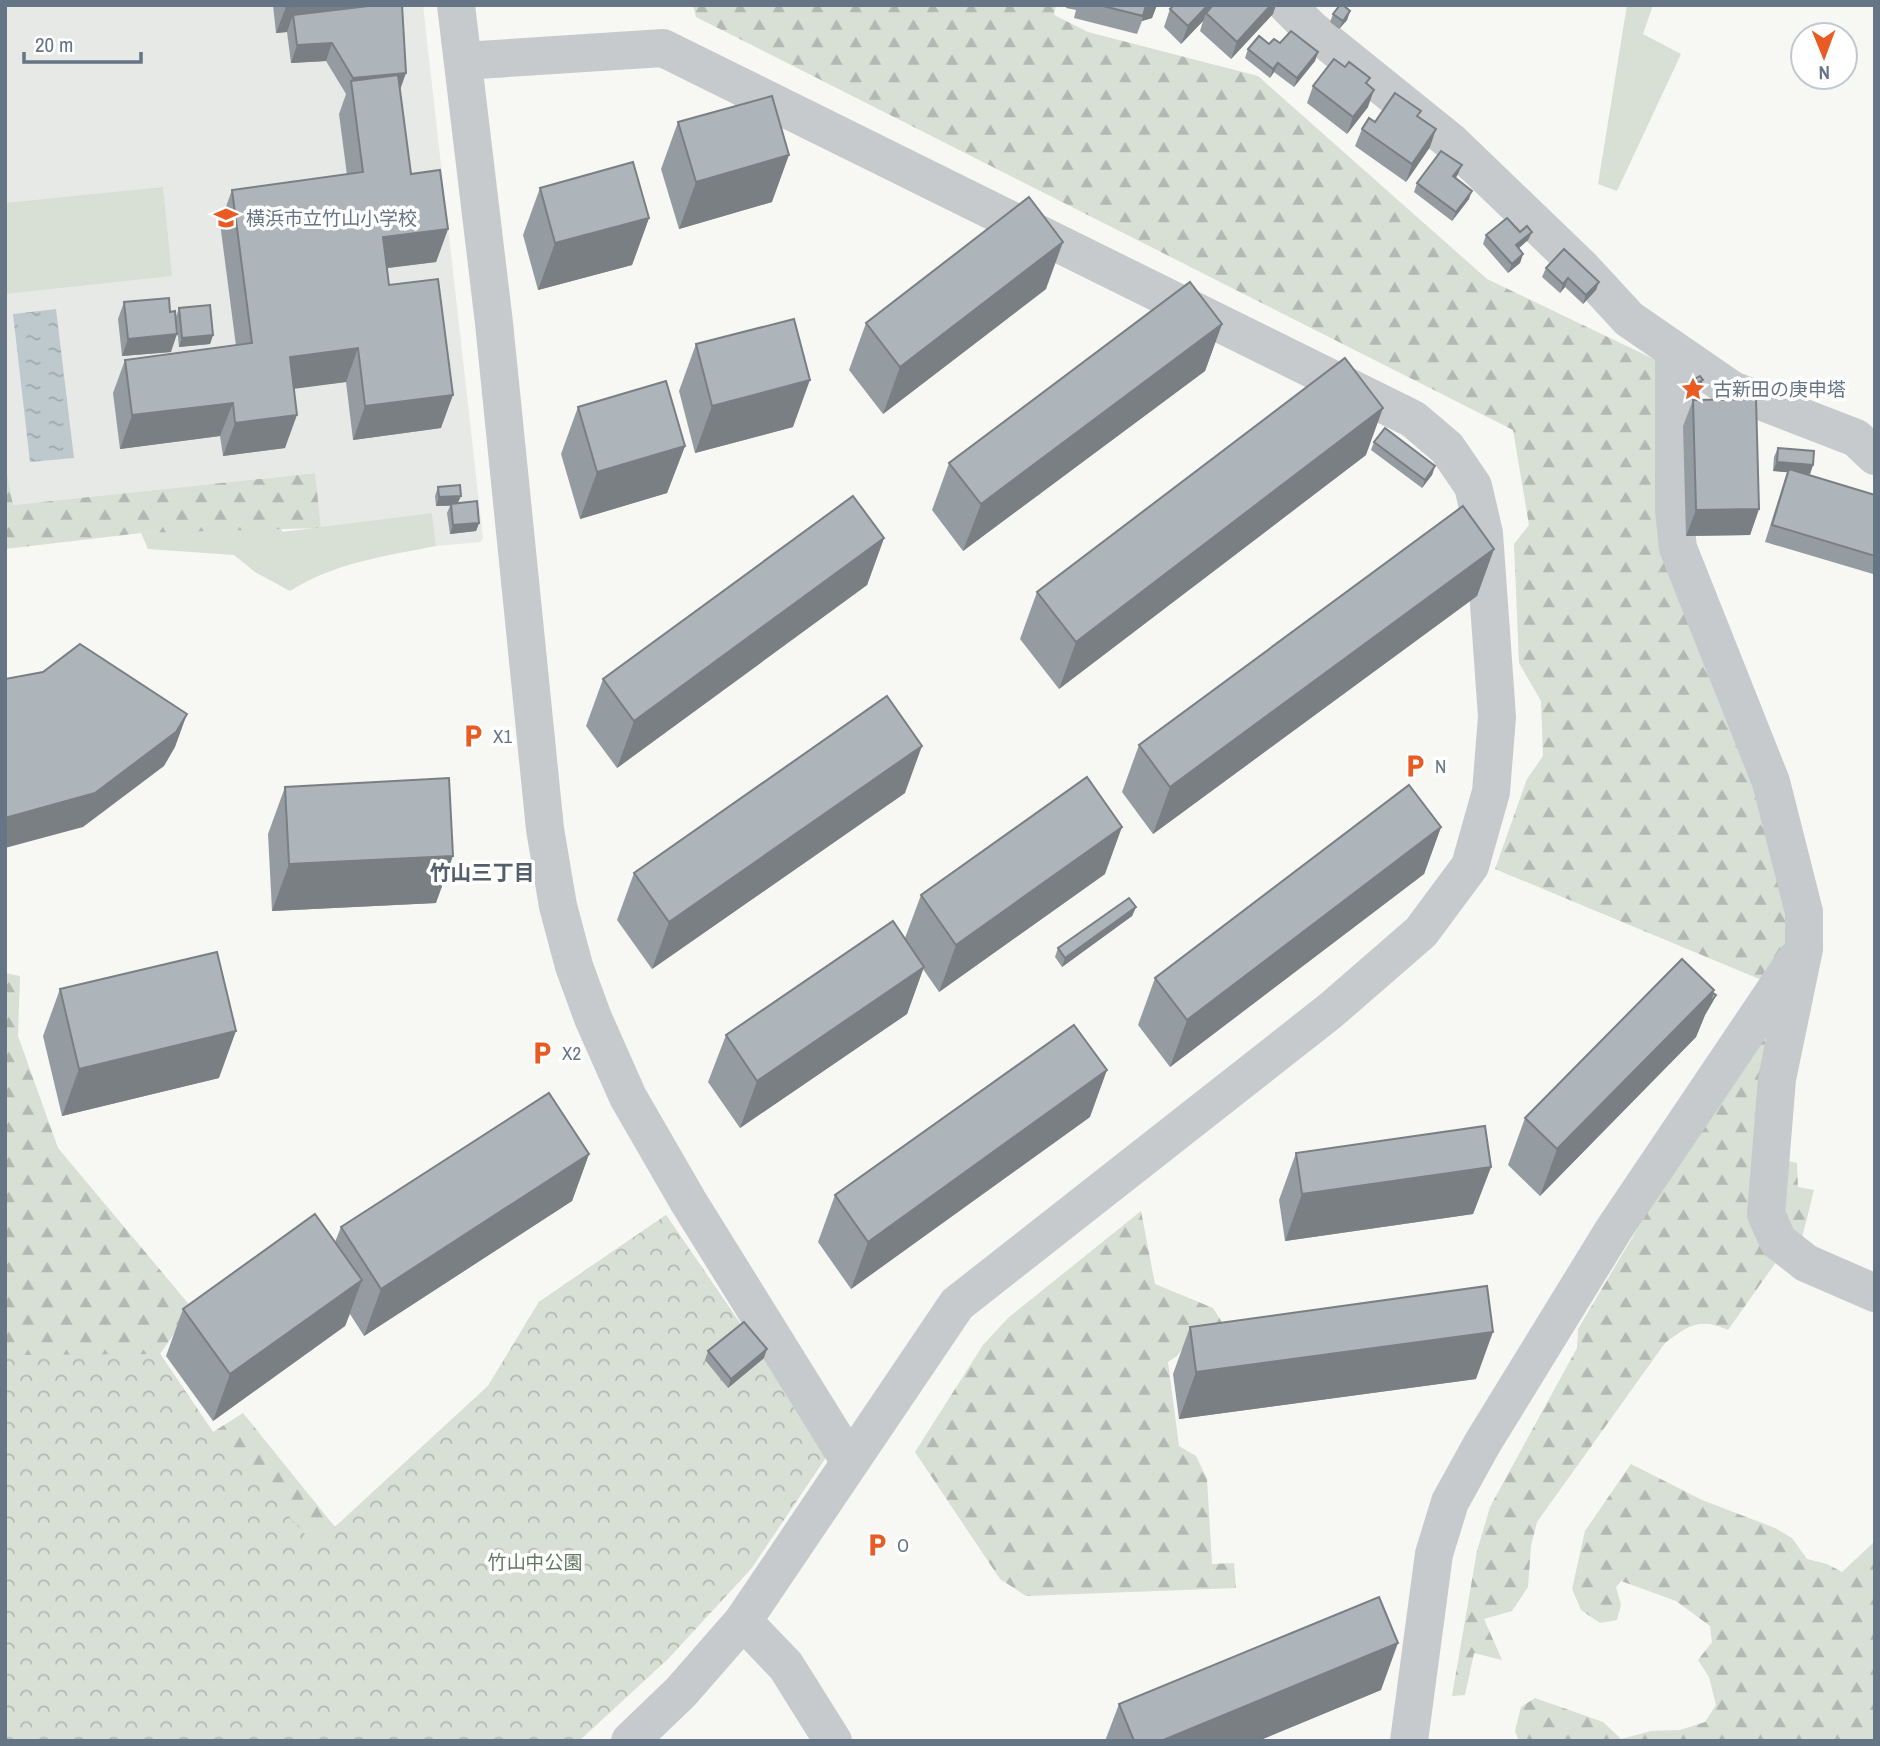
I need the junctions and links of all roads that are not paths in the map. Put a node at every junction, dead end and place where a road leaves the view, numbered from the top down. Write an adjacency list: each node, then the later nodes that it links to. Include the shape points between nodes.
1 (456, 5): 3 (street)
2 (1287, 5): 4 (street, via 1450,141 1629,319)
3 (463, 61): 8 (street, via 499,362 545,830 568,942 593,1018 628,1097); 8 (street, via 663,48 1413,419 1447,449 1473,486 1484,533 1497,717 1492,792 1470,866 1421,932 1329,1011 957,1304)
4 (1674, 351): 5 (street, via 1732,390 1856,438); 6 (street, via 1678,548 1771,782 1804,912)
5 (1875, 456)
6 (1804, 949): 7 (street, via 1777,1079 1766,1214 1778,1241 1806,1263); 12 (street, via 1614,1229 1450,1502 1434,1554)
7 (1875, 1293)
8 (850, 1462): 9 (street)
9 (743, 1621): 10 (street, via 681,1692); 11 (street, via 786,1666)
10 (630, 1741)
11 (833, 1741)
12 (1409, 1741)

